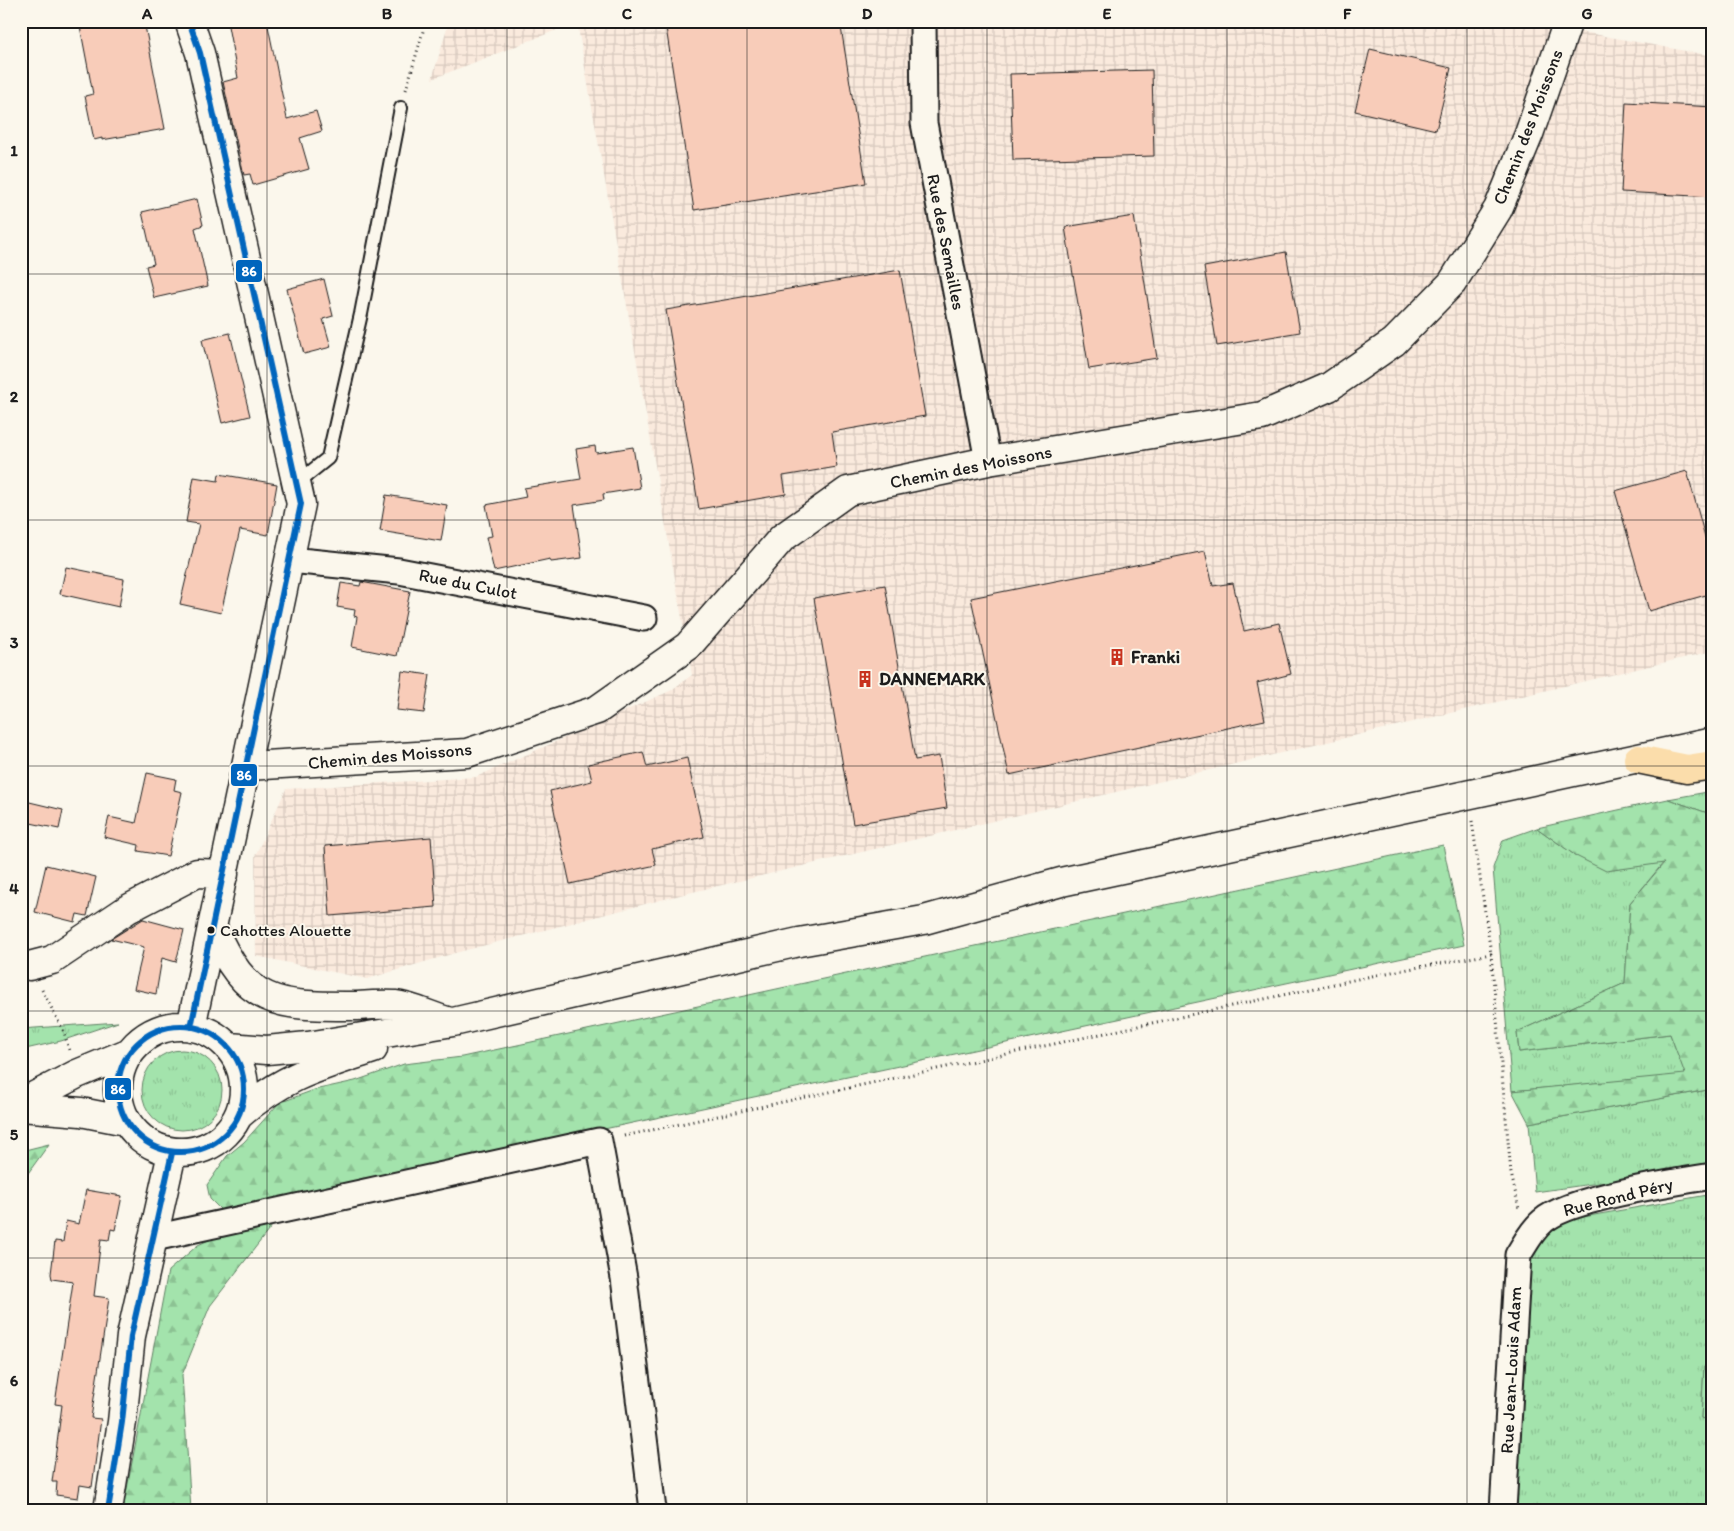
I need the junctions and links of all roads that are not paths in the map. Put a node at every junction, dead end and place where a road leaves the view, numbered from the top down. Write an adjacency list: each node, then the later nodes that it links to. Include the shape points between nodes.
1 (189, 21): 6 (street, via 200,53)
2 (923, 21): 5 (street, Rue des Semailles, via 924,123)
3 (1568, 21): 5 (street, Chemin des Moissons, via 1529,134 1498,209 1452,283 1394,342 1329,387 1262,416)
4 (401, 108): 6 (lane, via 361,314 328,458)
5 (988, 461): 12 (street, Chemin des Moissons, via 848,491 782,538 688,646 597,710 467,753)
6 (297, 484): 7 (street, via 301,504)
7 (290, 560): 8 (street, Rue du Culot, via 399,571); 12 (street)
8 (644, 618)
9 (1713, 742): 10 (street)
10 (1638, 759): 11 (highway, via 1687,769); 16 (street, via 1061,882 924,920 799,942)
11 (1713, 765)
12 (248, 766): 13 (street)
13 (224, 874): 14 (street); 15 (street, via 196,873 128,909 52,960)
14 (212, 926): 16 (street, via 223,952 242,978 254,990 284,1003 311,1006 396,1005); 17 (street)
15 (25, 965)
16 (453, 1022): 18 (street, via 308,1046 267,1050); 22 (street, via 313,1069 281,1083)
17 (191, 1026): 18 (street, via 205,1030); 19 (street, via 173,1026 157,1031)
18 (229, 1047): 22 (street, via 239,1062 244,1079)
19 (130, 1052): 20 (street, via 77,1074); 23 (street, via 119,1079 120,1108)
20 (21, 1103)
21 (21, 1107): 23 (street, via 81,1112)
22 (240, 1115): 24 (street, via 228,1132 212,1145 193,1152)
23 (126, 1121): 24 (street, via 138,1136 154,1147)
24 (172, 1152): 27 (street)
25 (1713, 1176): 26 (street, Rue Rond Péry, via 1563,1208 1543,1221)
26 (1532, 1234): 30 (street, Rue Jean-Louis Adam, via 1518,1255)
27 (154, 1238): 28 (street, via 131,1336); 29 (street, via 598,1141 624,1278)
28 (108, 1510)
29 (653, 1510)
30 (1503, 1510)

